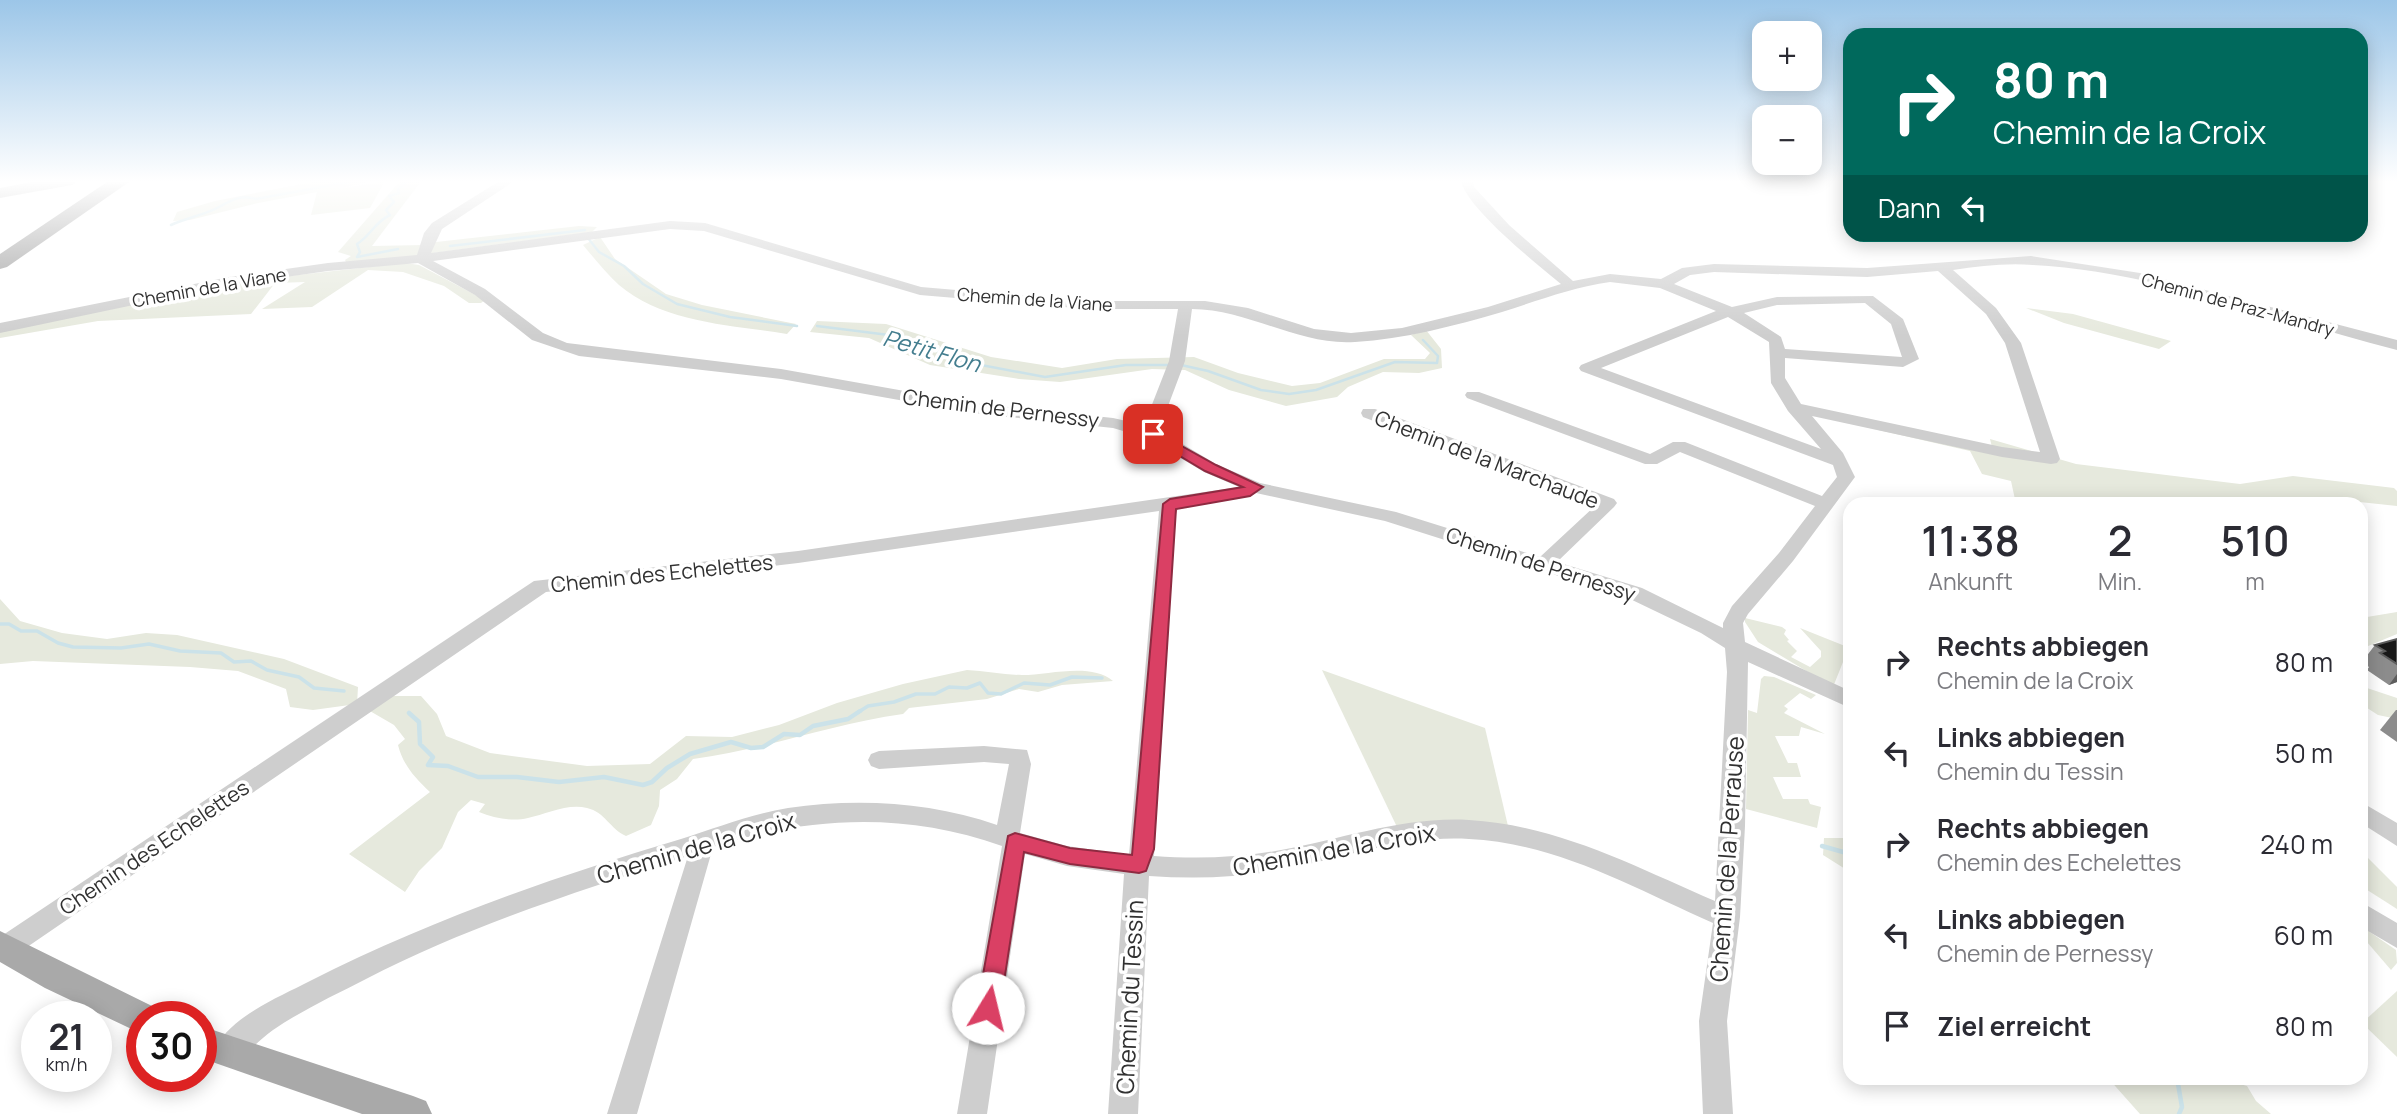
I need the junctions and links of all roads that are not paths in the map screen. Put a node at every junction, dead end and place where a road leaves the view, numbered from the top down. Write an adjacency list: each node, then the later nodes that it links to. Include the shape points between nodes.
1 (29, 232): 7 (highway)
2 (46, 232): 9 (highway)
3 (432, 232): 8 (street)
4 (607, 232): 8 (street, Chemin de la Viane)
5 (725, 232): 13 (street, Chemin de la Viane, via 920,290 1080,304)
6 (1509, 232): 12 (street)
7 (0, 251)
8 (423, 258): 15 (street, Chemin de la Viane, via 229,282); 22 (street, Chemin de Pernessy, via 486,296 529,334 555,346 781,374)
9 (0, 263)
10 (1940, 266): 11 (street, Chemin de Praz-Mandry, via 1885,272 1714,268 1686,271); 16 (street, Chemin de Praz-Mandry, via 2018,260 2082,266 2196,289); 23 (street, via 1991,311 2013,343 2052,456 2043,459)
11 (1663, 284): 12 (street, Chemin de la Viane, via 1618,278); 14 (street, Chemin de la Viane)
12 (1571, 286): 13 (street, Chemin de la Viane, via 1415,330 1362,339 1311,333 1243,311)
13 (1186, 303): 18 (street)
14 (1729, 312): 17 (street, Chemin de la Viane, via 1770,334); 17 (street, via 1777,301 1868,299 1898,322 1911,359); 24 (street, via 1587,368)
15 (0, 328)
16 (2397, 345)
17 (1778, 353): 20 (street, via 1778,382)
18 (1175, 365): 22 (street)
19 (1473, 395): 27 (street, via 1651,460 1679,446)
20 (1794, 407): 23 (street); 24 (street)
21 (1369, 413): 28 (street, Chemin de la Marchaude, via 1608,503)
22 (1150, 432): 25 (street, Chemin de Pernessy, via 1210,468)
23 (1955, 441)
24 (1840, 461): 27 (street, via 1846,477)
25 (1255, 487): 26 (street, Chemin des Echelettes); 28 (street, Chemin de Pernessy, via 1389,516)
26 (1170, 504): 36 (street, Chemin du Tessin); 40 (street, Chemin des Echelettes, via 798,557 541,586)
27 (1827, 504): 29 (street, via 1739,611 1732,632)
28 (1545, 563): 29 (street, Chemin de Pernessy, via 1651,600)
29 (1736, 646): 30 (street, Chemin de Pernessy); 37 (street, Chemin de la Perrause)
30 (1843, 697)
31 (879, 760): 34 (street, via 1019,756)
32 (2368, 816): 33 (street)
33 (2397, 836)
34 (1011, 840): 35 (street, Chemin de la Croix, via 960,821 878,814 792,817); 36 (street, Chemin de la Croix, via 1070,856); 46 (street)
35 (701, 842): 42 (street, Chemin de la Croix, via 522,898 416,940); 45 (street, via 678,935)
36 (1139, 865): 37 (street, Chemin de la Croix, via 1204,869 1266,864 1426,831 1486,830 1524,835 1584,853); 47 (street, Chemin du Tessin)
37 (1727, 917): 48 (street, Chemin de la Perrause, via 1713,1021)
38 (2368, 918): 39 (street)
39 (2397, 937)
40 (2, 946): 41 (main road)
41 (126, 1010)
42 (217, 1045)
43 (217, 1048): 44 (main road)
44 (413, 1114)
45 (622, 1114)
46 (972, 1114)
47 (1123, 1114)
48 (1718, 1114)

